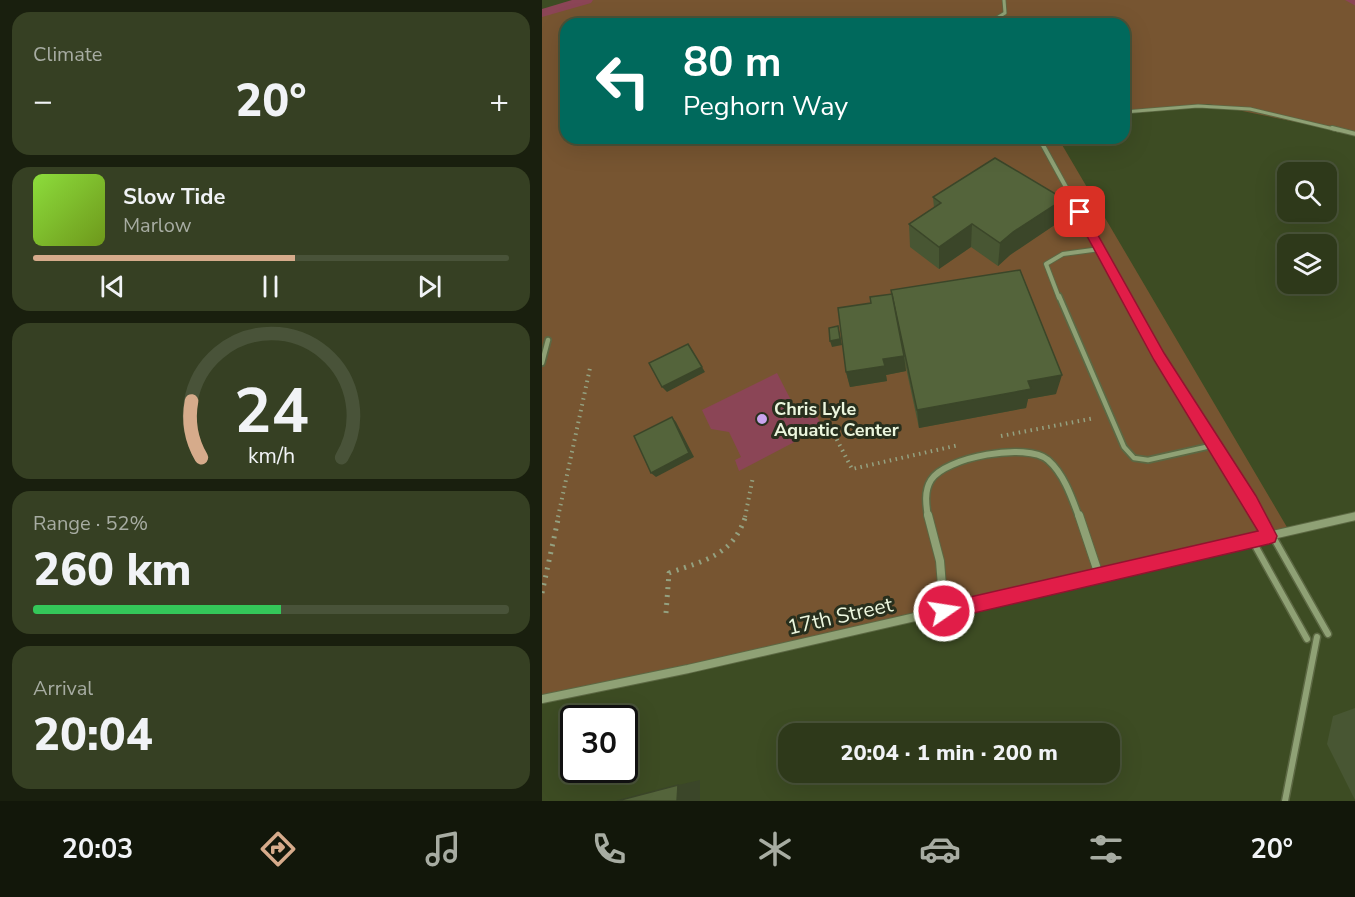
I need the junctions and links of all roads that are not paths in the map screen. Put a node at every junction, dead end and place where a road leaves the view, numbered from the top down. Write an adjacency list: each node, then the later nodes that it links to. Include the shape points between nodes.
1 (1004, 0): 2 (lane, via 1005,13)
2 (997, 18)
3 (1130, 112): 4 (lane, via 1198,106 1250,109)
4 (1355, 134)
5 (1042, 144): 6 (lane)
6 (1100, 249): 9 (lane, via 1159,357); 9 (lane, via 1061,255 1046,264 1124,447 1130,457 1148,460)
7 (548, 340): 8 (lane)
8 (542, 363)
9 (1215, 445): 11 (lane)
10 (1355, 516): 11 (street, 17th Street)
11 (1271, 536): 12 (street, 17th Street); 15 (lane)
12 (1252, 540): 13 (street, 17th Street); 17 (lane)
13 (1098, 575): 14 (street, 17th Street); 14 (street, via 1065,478 1052,463 1036,453 1001,453 959,461 936,474 928,485 926,505 941,563)
14 (944, 611): 18 (street, 17th Street)
15 (1328, 634)
16 (1317, 637): 19 (lane)
17 (1307, 639)
18 (542, 699)
19 (1285, 801)

